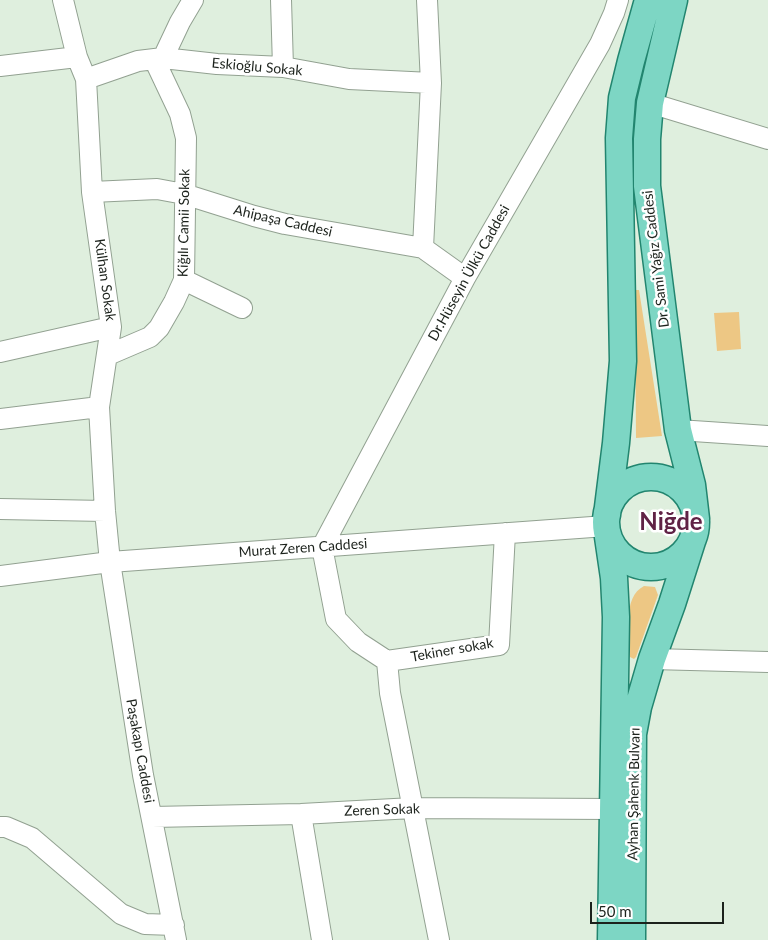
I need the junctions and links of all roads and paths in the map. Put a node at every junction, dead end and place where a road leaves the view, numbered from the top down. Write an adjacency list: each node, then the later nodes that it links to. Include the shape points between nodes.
1 (63, 0): 8 (street, Külhan Sokak)
2 (193, 0): 9 (street)
3 (281, 0): 11 (street)
4 (427, 0): 13 (street)
5 (618, 0): 19 (street, Dr.Hüseyin Ülkü Caddesi, via 600,44)
6 (648, 0): 31 (main road, Dr. Sami Yağız Caddesi, via 622,98 619,138 623,361)
7 (674, 0): 14 (main road, Dr. Sami Yağız Caddesi)
8 (77, 56): 10 (street); 12 (street, Külhan Sokak)
9 (159, 58): 11 (street, Eskioğlu Sokak); 12 (street, Eskioğlu Sokak, via 138,61); 17 (street, Kiğılı Camii Sokak, via 186,138)
10 (0, 66)
11 (283, 67): 13 (street, Eskioğlu Sokak, via 349,79)
12 (86, 79): 16 (street, Külhan Sokak)
13 (431, 83): 18 (street)
14 (650, 103): 15 (street); 27 (main road, Dr. Sami Yağız Caddesi, via 647,186)
15 (768, 138)
16 (92, 192): 17 (street, Ahipaşa Caddesi, via 157,189); 22 (street, Külhan Sokak)
17 (184, 194): 18 (street, Ahipaşa Caddesi, via 285,224); 20 (street, Kiğılı Camii Sokak)
18 (423, 248): 19 (street, Ahipaşa Caddesi)
19 (465, 278): 34 (street, Dr.Hüseyin Ülkü Caddesi)
20 (184, 280): 21 (street); 24 (street, Kiğılı Camii Sokak, via 160,328 150,337)
21 (242, 308)
22 (111, 327): 23 (street); 24 (street, Külhan Sokak)
23 (0, 352)
24 (108, 355): 25 (street, Külhan Sokak)
25 (99, 407): 26 (street); 30 (street, Külhan Sokak)
26 (0, 419)
27 (678, 430): 28 (street); 32 (main road, Dr. Sami Yağız Caddesi, via 692,485)
28 (768, 436)
29 (0, 509): 30 (street)
30 (105, 511): 35 (street, Külhan Sokak)
31 (607, 526): 32 (main road, via 613,547 636,564 646,567 665,565 682,554); 32 (main road, via 615,495 633,481 654,477 676,484 684,491 694,509); 33 (street, Murat Zeren Caddesi); 41 (main road, Ayhan Şahenk Bulvarı, via 616,617)
32 (694, 528): 37 (main road, Ayhan Şahenk Bulvarı)
33 (504, 533): 34 (street, Murat Zeren Caddesi); 38 (street, Tekiner sokak, via 499,645)
34 (322, 547): 35 (street, Murat Zeren Caddesi); 38 (street, via 336,620 358,642)
35 (110, 562): 36 (street, Murat Zeren Caddesi); 43 (street, Paşakapı Caddesi)
36 (0, 576)
37 (652, 659): 39 (street); 49 (main road, Ayhan Şahenk Bulvarı, via 633,734)
38 (387, 661): 40 (street, via 390,693)
39 (768, 662)
40 (414, 808): 41 (street, Zeren Sokak); 42 (street, Zeren Sokak); 47 (street)
41 (613, 809): 48 (main road, Ayhan Şahenk Bulvarı)
42 (301, 814): 43 (street, Zeren Sokak); 46 (street)
43 (152, 818): 45 (street, Paşakapı Caddesi)
44 (0, 826): 45 (street, via 32,838 121,914)
45 (175, 932)
46 (322, 940)
47 (439, 940)
48 (611, 940)
49 (632, 940)

